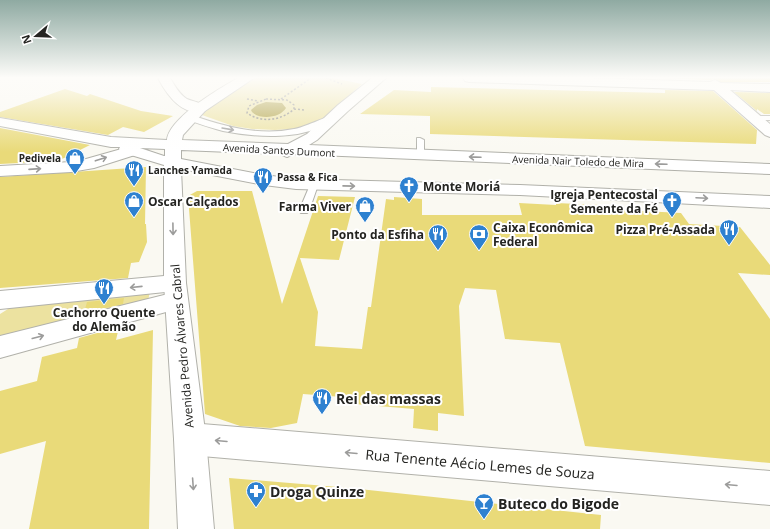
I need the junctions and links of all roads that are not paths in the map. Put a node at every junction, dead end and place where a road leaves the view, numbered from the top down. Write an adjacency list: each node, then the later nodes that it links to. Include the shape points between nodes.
1 (185, 103): 6 (main road)
2 (209, 103): 6 (main road)
3 (350, 103): 5 (main road)
4 (738, 103): 8 (main road)
5 (343, 108): 6 (lane, one-way to 5, via 225,129 256,133 293,132 322,124); 9 (main road)
6 (196, 113): 13 (main road, via 176,134)
7 (0, 122): 10 (main road)
8 (765, 124)
9 (330, 133): 11 (main road, via 312,137); 14 (main road, via 360,147)
10 (111, 142): 12 (main road); 13 (main road)
11 (292, 150): 13 (main road, Avenida Santos Dumont); 14 (main road, Avenida Santos Dumont); 17 (main road, via 251,164)
12 (132, 151): 13 (main road, via 152,158); 18 (main road, one-way to 12, via 71,167)
13 (172, 154): 17 (main road); 23 (main road, Avenida Pedro Álvares Cabral, one-way to 23)
14 (385, 154): 15 (main road, Avenida Nair Toledo de Mira, one-way to 14, via 420,148)
15 (583, 161): 16 (main road, Avenida Nair Toledo de Mira, one-way to 15); 20 (main road, via 512,162 502,166 500,174)
16 (770, 169)
17 (215, 170): 19 (main road, via 264,180)
18 (0, 172)
19 (314, 185): 20 (main road, one-way to 20); 22 (lane)
20 (520, 190): 21 (main road, one-way to 21)
21 (770, 202)
22 (304, 211)
23 (176, 292): 24 (main road, one-way to 24); 25 (main road, one-way to 23); 26 (main road, Avenida Pedro Álvares Cabral)
24 (0, 300)
25 (0, 347)
26 (190, 439): 27 (main road, Rua Tenente Aécio Lemes de Souza, one-way to 26); 28 (main road, Avenida Pedro Álvares Cabral, one-way to 28)
27 (770, 488)
28 (196, 529)

